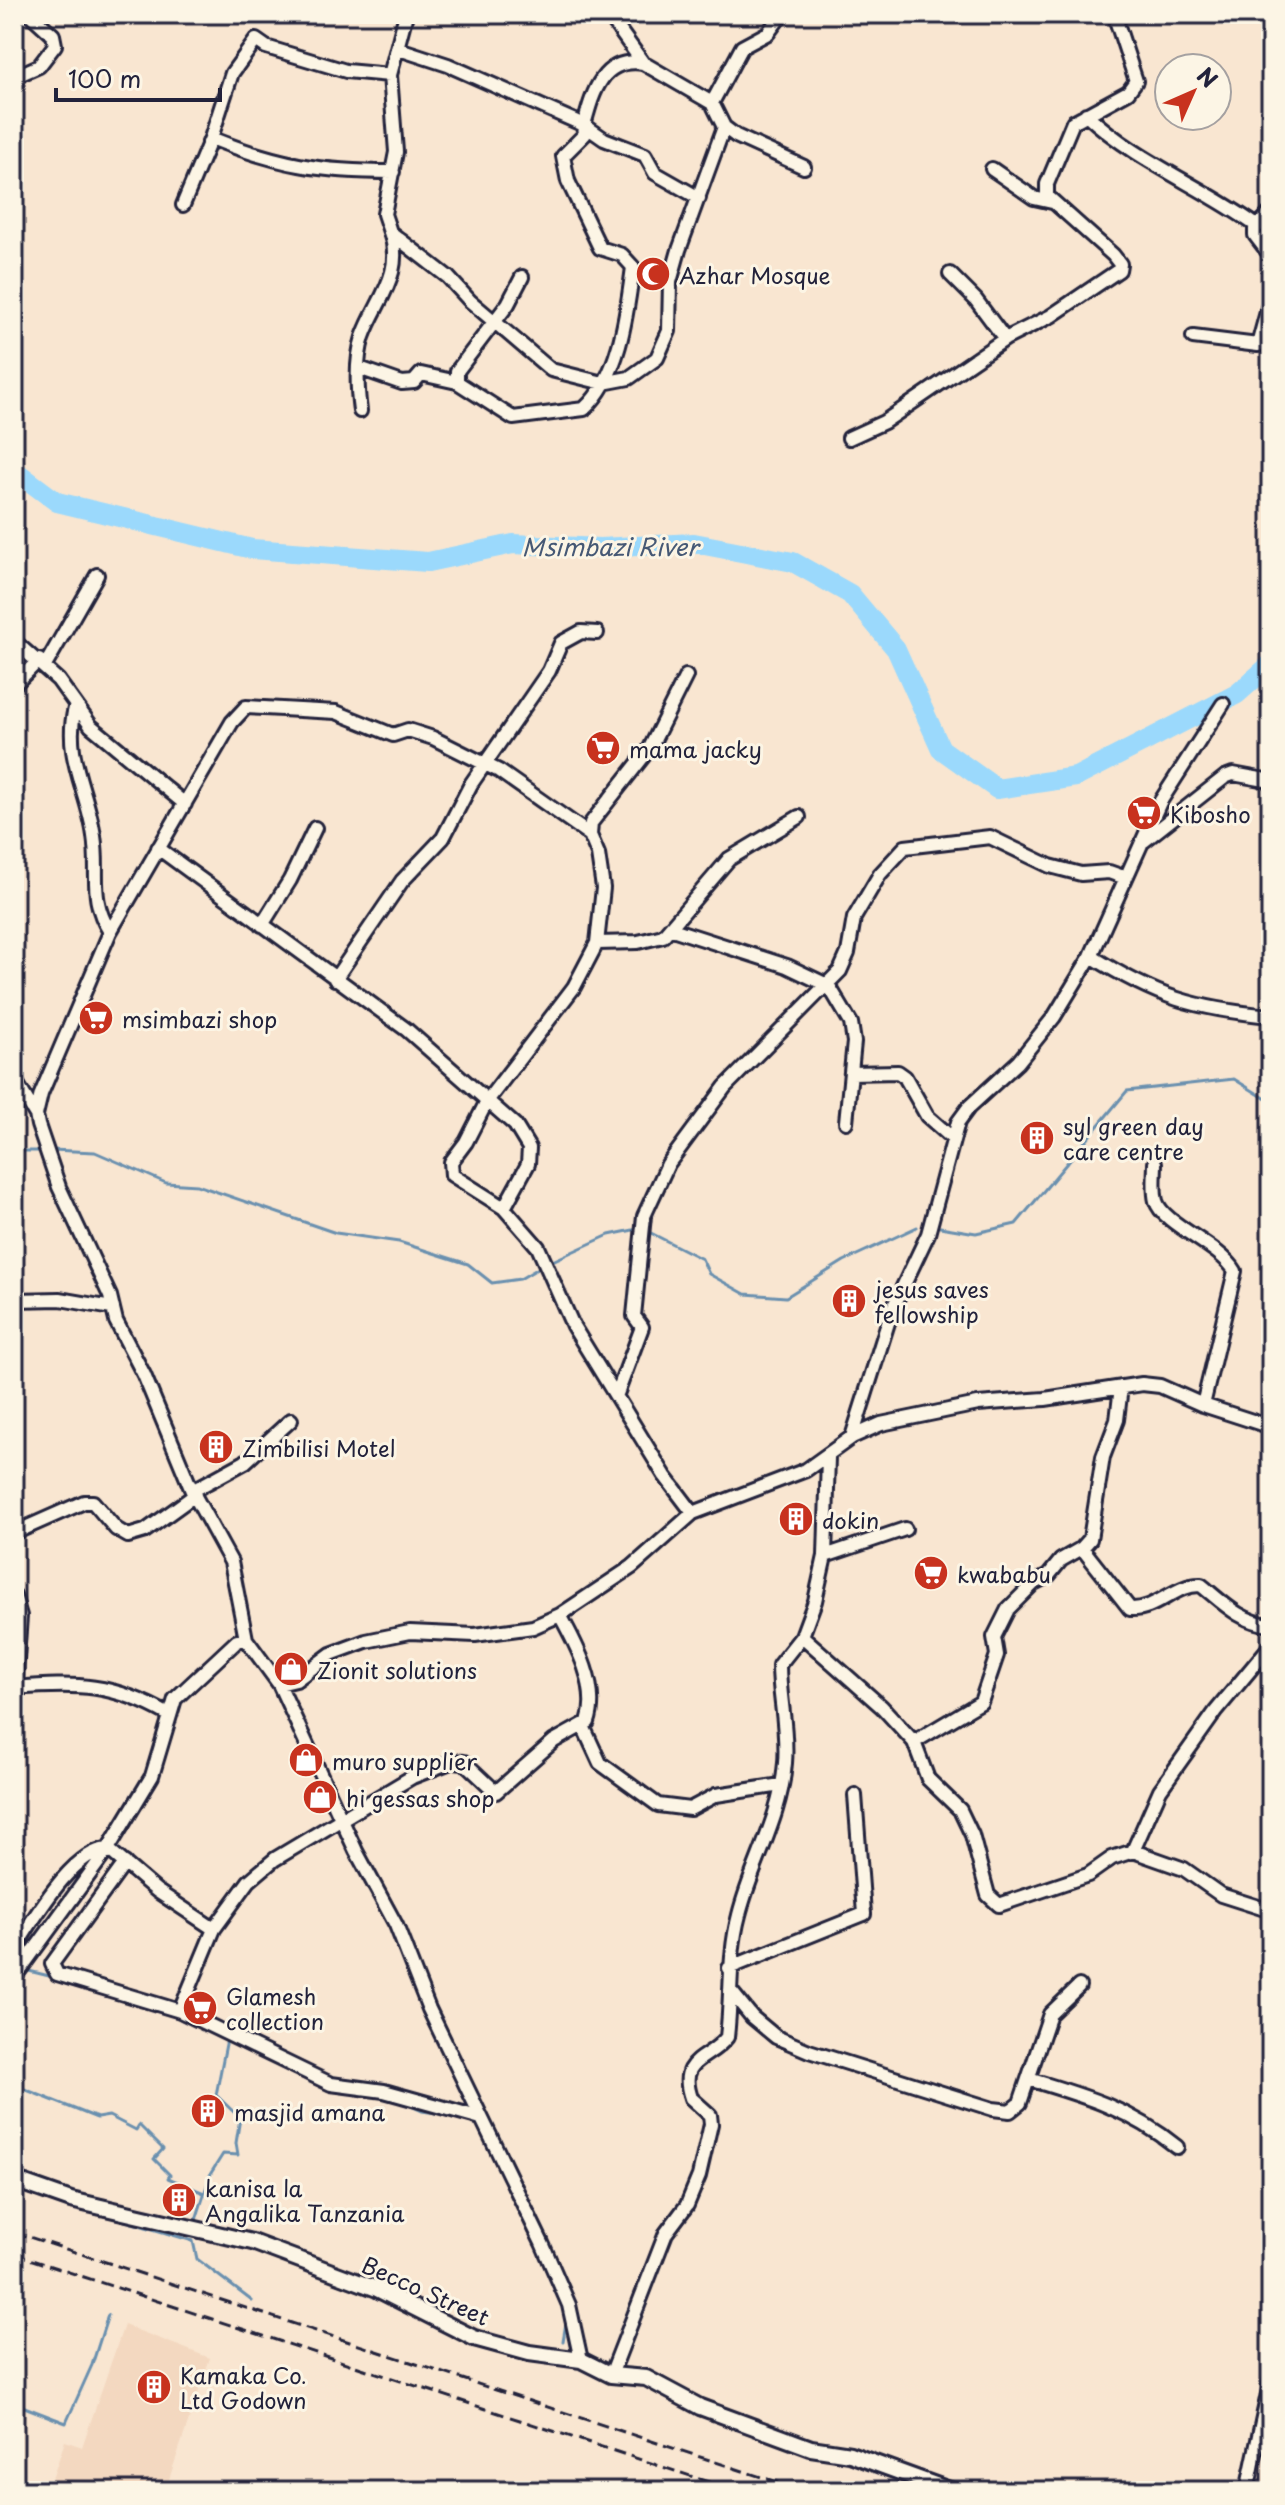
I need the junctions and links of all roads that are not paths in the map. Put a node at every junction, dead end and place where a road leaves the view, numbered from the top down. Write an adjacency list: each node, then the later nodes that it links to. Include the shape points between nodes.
1 (30, 14): 9 (street, via 53,35 55,45 39,66)
2 (406, 14): 6 (street)
3 (608, 14): 7 (street)
4 (782, 14): 10 (street, via 768,33 742,47)
5 (1114, 14): 11 (street, via 1136,81 1128,92)
6 (399, 49): 8 (street); 12 (street)
7 (643, 63): 10 (street); 12 (street, via 611,67 597,85)
8 (390, 75): 14 (street, via 346,71 256,40 232,73); 17 (street)
9 (14, 77)
10 (712, 103): 13 (street)
11 (1086, 114): 19 (street, via 1066,133 1047,184); 22 (street, via 1160,169 1217,197)
12 (584, 125): 18 (street, via 645,155 655,173); 33 (street, via 585,134 567,150 562,164 600,248 622,255 633,267 621,344)
13 (724, 127): 15 (street); 18 (street)
14 (211, 138): 17 (street, via 294,167); 20 (street)
15 (804, 167)
16 (992, 169): 19 (street, via 1034,198)
17 (393, 172): 23 (street, via 384,214)
18 (699, 198): 33 (street, via 670,282 669,331 657,358 629,378)
19 (1052, 202): 30 (street, via 1113,255 1119,270 1051,316)
20 (183, 205)
21 (1270, 216): 22 (street)
22 (1257, 226): 24 (street, via 1255,235)
23 (390, 232): 28 (street); 31 (street, via 394,276 364,334)
24 (1271, 256)
25 (950, 274): 30 (street)
26 (522, 277): 28 (street)
27 (1271, 297): 29 (street, via 1258,345)
28 (495, 322): 32 (street, via 457,371); 33 (street, via 551,370)
29 (1193, 337)
30 (1005, 339): 35 (street, via 884,422)
31 (359, 368): 32 (street, via 402,383 414,382 421,374); 34 (street)
32 (457, 382): 33 (street, via 513,418 584,409)
33 (603, 383)
34 (360, 411)
35 (849, 438)
36 (97, 575): 39 (street)
37 (597, 633): 44 (street, via 581,632 561,643 549,671)
38 (14, 641): 39 (street)
39 (42, 663): 41 (street); 43 (street)
40 (686, 676): 49 (street, via 642,759 595,814)
41 (14, 685)
42 (1223, 704): 50 (street, via 1160,802)
43 (75, 708): 46 (street); 55 (street, via 70,736 94,833 96,908)
44 (485, 763): 46 (street, via 433,738 408,730 393,735 344,714 246,707); 49 (street); 58 (street, via 443,838 402,881)
45 (1271, 781): 50 (street, via 1225,777)
46 (185, 804): 51 (street)
47 (799, 817): 54 (street, via 729,859)
48 (315, 828): 53 (street)
49 (590, 835): 56 (street, via 603,888)
50 (1144, 841): 52 (street)
51 (158, 848): 53 (street); 55 (street)
52 (1126, 878): 57 (street); 59 (street, via 1057,868 997,838 905,847 880,874 854,918 848,953)
53 (262, 925): 58 (street)
54 (672, 929): 56 (street, via 658,938); 59 (street, via 787,966)
55 (110, 932): 64 (street)
56 (597, 943): 63 (street, via 574,987)
57 (1091, 956): 60 (street, via 1169,999); 66 (street, via 1054,1017 1018,1062 969,1107)
58 (335, 979): 63 (street, via 407,1030)
59 (829, 986): 61 (street, via 851,1023); 72 (street, via 712,1102 668,1164 644,1216 634,1316 642,1327)
60 (1271, 1016)
61 (851, 1073): 65 (street); 66 (street, via 898,1072 927,1116)
62 (14, 1079): 64 (street)
63 (487, 1101): 68 (street, via 515,1125 529,1148 524,1175); 68 (street, via 451,1162 452,1175)
64 (36, 1115): 70 (street, via 59,1187)
65 (846, 1122)
66 (952, 1138): 76 (street, via 928,1234 892,1310)
67 (1155, 1163): 73 (street, via 1156,1200 1162,1212 1205,1240 1235,1271)
68 (504, 1208): 72 (street, via 538,1247 573,1326)
69 (14, 1300): 70 (street, via 60,1299)
70 (112, 1308): 78 (street)
71 (1121, 1387): 73 (street, via 1153,1385); 76 (street, via 930,1412); 82 (street, via 1117,1420 1103,1457 1094,1526)
72 (617, 1394): 79 (street)
73 (1203, 1405): 75 (street)
74 (291, 1420): 78 (street, via 245,1462)
75 (1271, 1427)
76 (852, 1437): 77 (street)
77 (828, 1457): 79 (street); 83 (street)
78 (194, 1493): 81 (street, via 145,1531 128,1536 93,1502); 88 (street, via 231,1562)
79 (693, 1513): 85 (street, via 632,1567)
80 (905, 1529): 83 (street)
81 (14, 1533)
82 (1082, 1548): 86 (street, via 1130,1609 1142,1610 1174,1592 1201,1585 1233,1612); 94 (street, via 1061,1560 1008,1609 994,1637 997,1655 981,1702)
83 (825, 1556): 87 (street)
84 (14, 1595): 91 (street, via 20,1616)
85 (560, 1615): 90 (street, via 511,1632 410,1632 366,1641); 93 (street, via 588,1681 592,1712)
86 (1271, 1625)
87 (802, 1636): 94 (street); 95 (street, via 779,1665 786,1729)
88 (246, 1639): 90 (street); 92 (street, via 187,1685)
89 (1271, 1645): 99 (street, via 1160,1790)
90 (279, 1684): 97 (street)
91 (14, 1688): 92 (street, via 95,1685 118,1690)
92 (169, 1715): 98 (street, via 152,1776)
93 (583, 1726): 95 (street, via 600,1763 658,1805 690,1809 716,1795); 97 (street, via 554,1741 496,1792 464,1762 453,1761 412,1777)
94 (914, 1742): 99 (street, via 928,1779 960,1810 988,1895 999,1905 1088,1875)
95 (781, 1785): 104 (street, via 772,1829 740,1911)
96 (855, 1795): 104 (street, via 864,1914)
97 (344, 1818): 102 (street, via 249,1881); 110 (street)
98 (108, 1849): 100 (street); 103 (street, via 83,1857); 105 (street)
99 (1133, 1851): 101 (street, via 1184,1869 1221,1895)
100 (125, 1863): 102 (street); 108 (street, via 53,1969)
101 (1271, 1911)
102 (214, 1929): 108 (street)
103 (14, 1949)
104 (729, 1968): 107 (street)
105 (14, 1978)
106 (1079, 1986): 109 (street, via 1050,2014)
107 (730, 1990): 109 (street, via 776,2037 979,2105 1016,2109); 114 (street, via 727,2037 692,2064 688,2077 691,2098 710,2115 711,2124 699,2176 687,2205 666,2233)
108 (180, 2011): 110 (street, via 331,2084 384,2091)
109 (1028, 2079): 111 (street, via 1116,2107)
110 (481, 2118): 113 (street, via 569,2305)
111 (1177, 2147)
112 (14, 2180): 113 (street, Becco Street, via 71,2200 252,2242 377,2289 474,2338)
113 (581, 2360): 114 (street, Becco Street)
114 (611, 2375): 116 (street, Becco Street, via 646,2378 700,2407 811,2448 850,2454)
115 (1271, 2380): 117 (street)
116 (952, 2491)
117 (1247, 2491)

